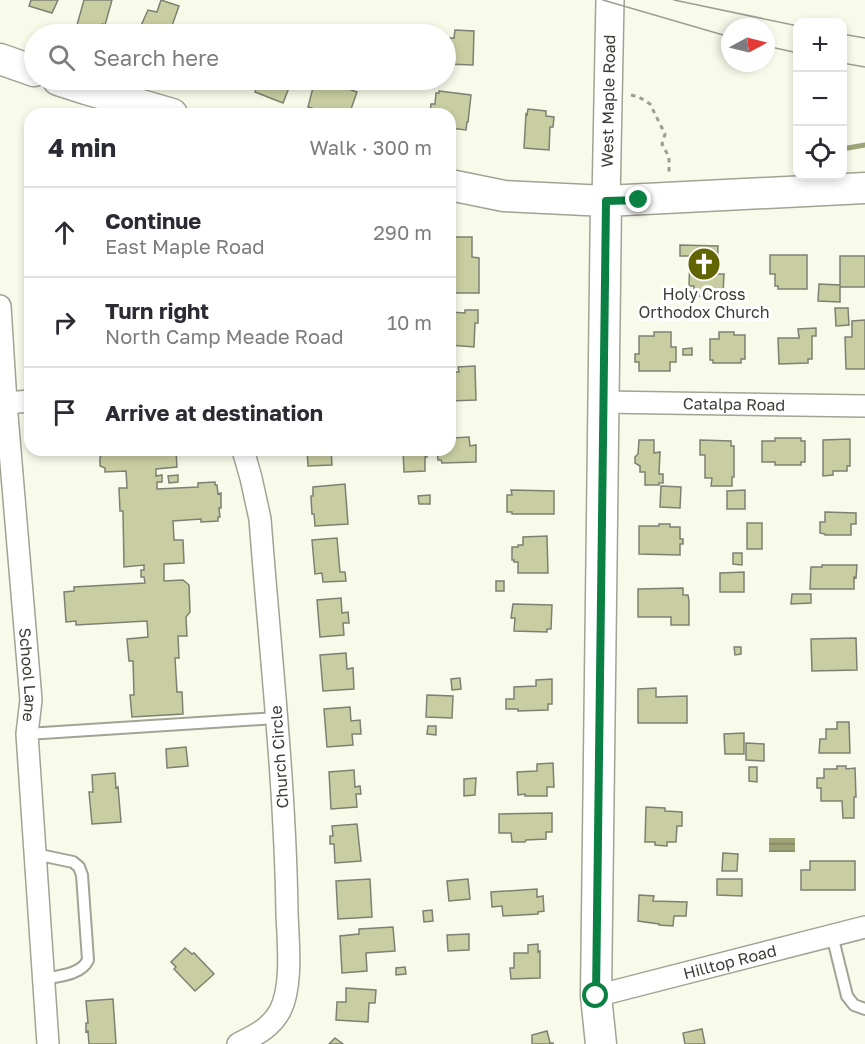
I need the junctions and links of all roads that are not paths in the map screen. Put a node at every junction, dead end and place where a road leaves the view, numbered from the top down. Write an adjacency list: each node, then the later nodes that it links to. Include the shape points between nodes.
1 (609, 0): 8 (street, West Maple Road)
2 (0, 59): 3 (main road)
3 (24, 67)
4 (89, 90): 5 (main road)
5 (151, 108)
6 (456, 186): 8 (main road, via 504,196)
7 (865, 188): 8 (main road)
8 (606, 201): 11 (main road)
9 (0, 306): 12 (street, School Lane)
10 (24, 402): 12 (street)
11 (602, 402): 13 (street, Catalpa Road); 22 (main road)
12 (6, 403): 15 (street, School Lane)
13 (865, 406)
14 (245, 456): 16 (street, Church Circle, via 260,519)
15 (7, 502): 17 (street, School Lane, via 31,700)
16 (276, 718): 17 (lane); 25 (street, Church Circle, via 286,849 287,988 280,1011 265,1030)
17 (27, 734): 18 (street, School Lane)
18 (35, 854): 21 (street, School Lane); 21 (lane, via 73,862 78,867 82,875 88,960 76,972)
19 (865, 927): 20 (street, Hilltop Road)
20 (832, 935): 22 (street, Hilltop Road); 23 (lane, via 847,996 854,1005)
21 (43, 979): 24 (street, School Lane)
22 (596, 996): 26 (main road)
23 (865, 1009)
24 (48, 1044)
25 (238, 1044)
26 (601, 1044)

